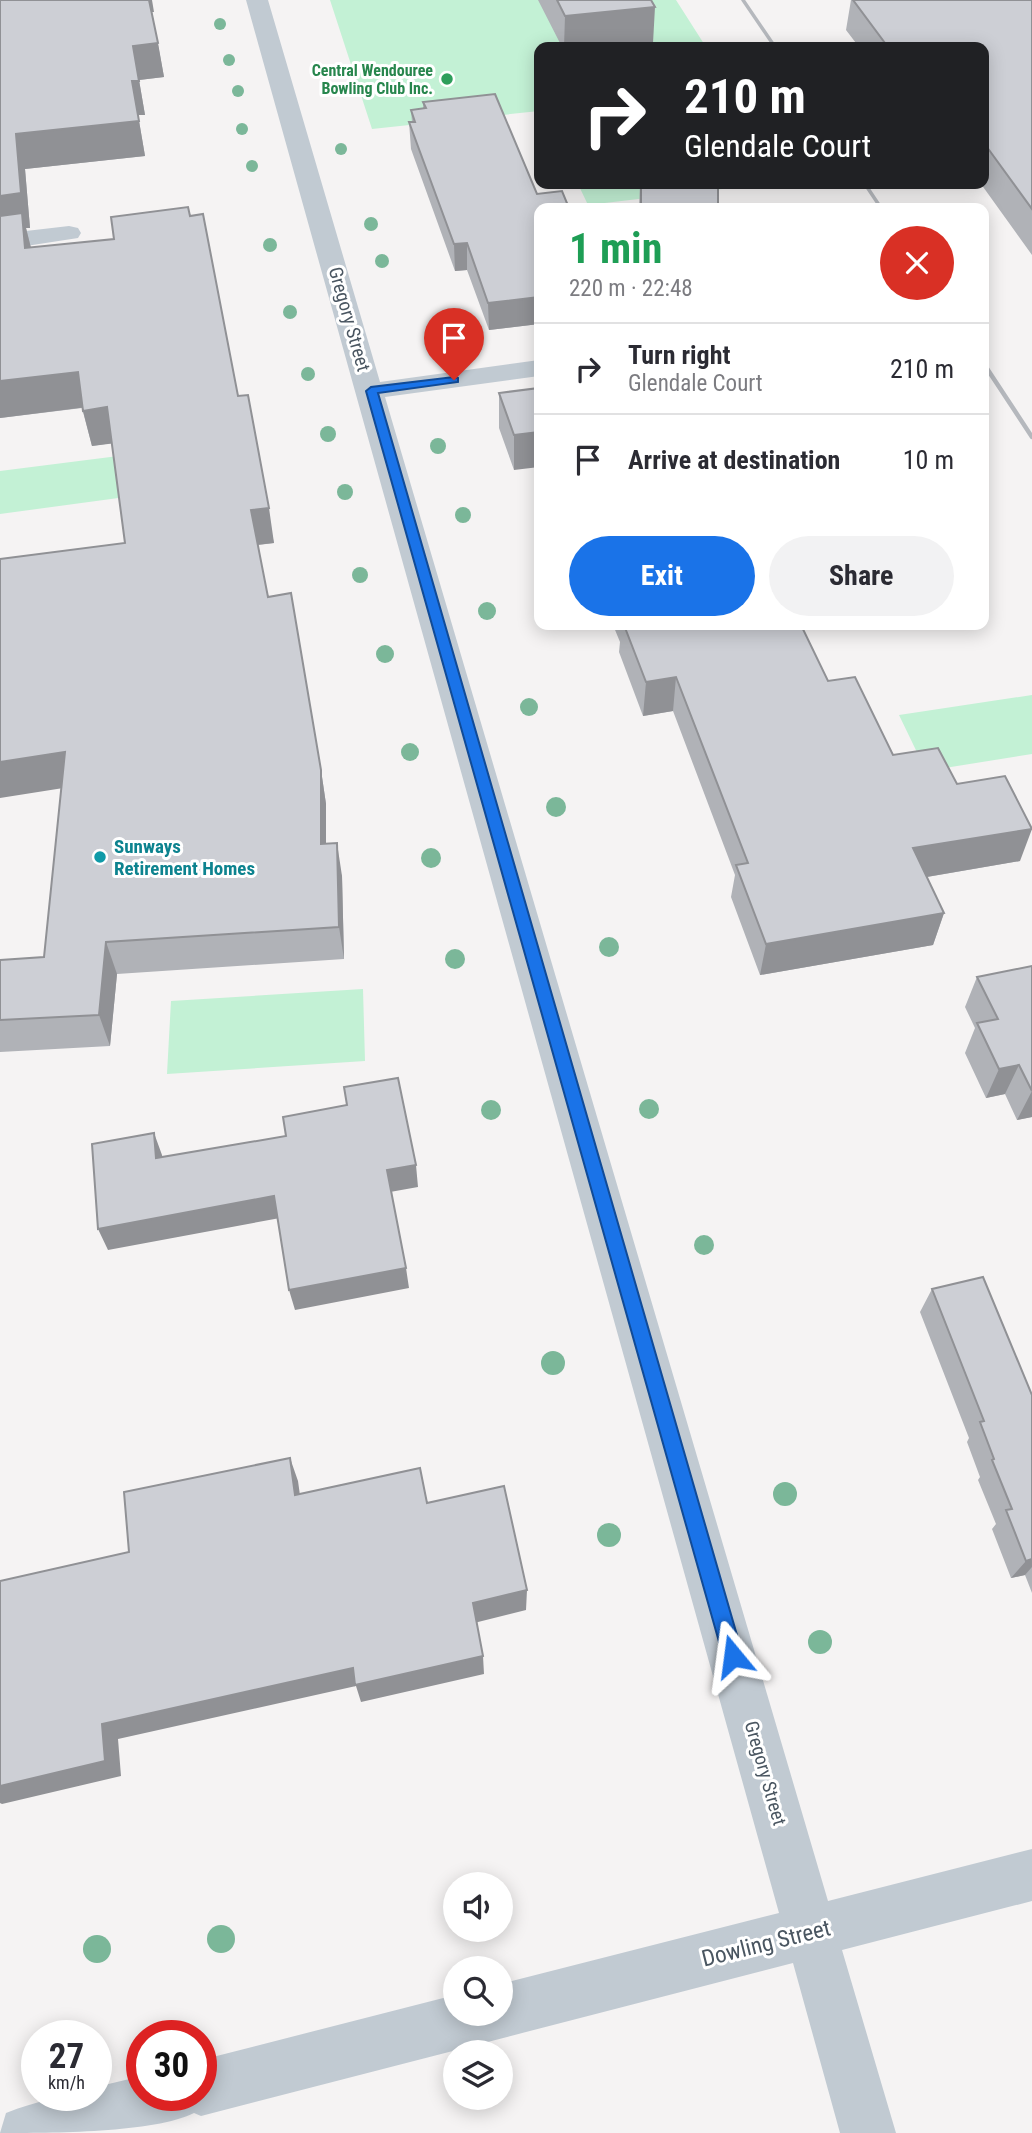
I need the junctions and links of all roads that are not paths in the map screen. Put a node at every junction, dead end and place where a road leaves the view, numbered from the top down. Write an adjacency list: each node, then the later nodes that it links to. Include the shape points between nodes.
1 (257, 0): 5 (street, Gregory Street)
2 (68, 233): 3 (street)
3 (0, 242)
4 (534, 369): 5 (street)
5 (371, 391): 7 (street, Gregory Street)
6 (1032, 1875): 7 (street, Dowling Street)
7 (811, 1931): 8 (street, Dowling Street); 13 (street, Gregory Street)
8 (513, 2008)
9 (443, 2026): 10 (street)
10 (217, 2084)
11 (126, 2107): 12 (street)
12 (26, 2133)
13 (868, 2133)

